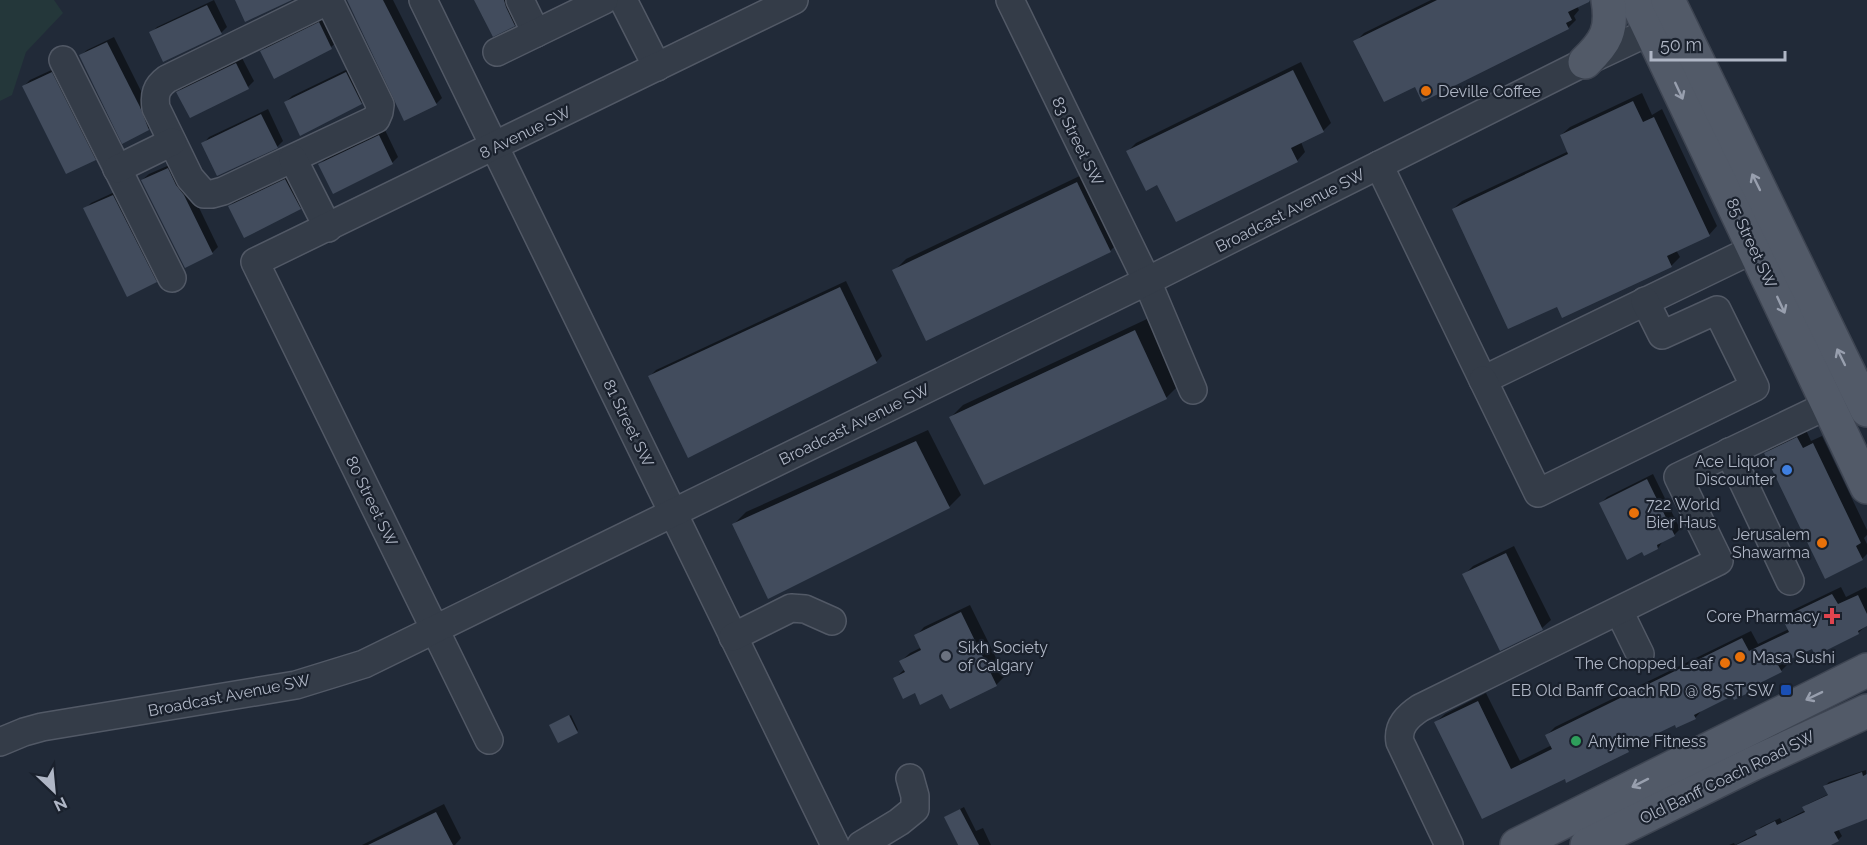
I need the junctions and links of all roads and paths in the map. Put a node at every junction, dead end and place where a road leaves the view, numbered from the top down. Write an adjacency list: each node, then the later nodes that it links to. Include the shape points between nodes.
1 (329, 0): 16 (street, via 166,79 155,99); 18 (street, via 380,112 369,123)
2 (423, 0): 17 (street, 81 Street SW)
3 (520, 0): 11 (street)
4 (604, 0): 11 (street)
5 (623, 0): 15 (street)
6 (794, 0): 15 (street, 8 Avenue SW)
7 (1010, 0): 25 (street, 83 Street SW)
8 (1608, 0): 14 (main road, via 1608,32 1600,48)
9 (1636, 0): 10 (main road, 85 Street SW)
10 (1666, 17): 14 (street, Broadcast Avenue SW); 22 (main road, 85 Street SW, one-way to 22); 30 (main road, 85 Street SW, one-way to 10)
11 (536, 33): 12 (street)
12 (497, 52)
13 (63, 60): 20 (street)
14 (1585, 62): 19 (street, Broadcast Avenue SW)
15 (657, 67): 17 (street, 8 Avenue SW)
16 (172, 142): 18 (street, via 190,178 204,194 223,191); 20 (street)
17 (495, 146): 21 (street, 8 Avenue SW); 33 (street, 81 Street SW)
18 (293, 159): 21 (street)
19 (1379, 165): 25 (street, Broadcast Avenue SW); 27 (street)
20 (117, 169): 24 (street)
21 (328, 228): 23 (street, 8 Avenue SW)
22 (1754, 249): 26 (street); 29 (main road, 85 Street SW, one-way to 29)
23 (255, 262): 37 (street, 80 Street SW)
24 (172, 278)
25 (1147, 281): 28 (street, 83 Street SW); 33 (street, Broadcast Avenue SW)
26 (1646, 301): 27 (street); 27 (street, via 1662,335 1717,310 1755,387 1538,493)
27 (1483, 380)
28 (1192, 390)
29 (1828, 405): 31 (street); 32 (main road, 85 Street SW)
30 (1867, 410)
31 (1729, 452): 34 (street); 35 (street, via 1678,477 1719,561)
32 (1867, 487)
33 (673, 512): 37 (street, Broadcast Avenue SW); 38 (street, 81 Street SW)
34 (1790, 581)
35 (1619, 611): 39 (street); 49 (street, via 1420,708 1403,723 1400,742)
36 (832, 621): 38 (street, via 805,609 791,608)
37 (435, 630): 43 (street, 80 Street SW); 45 (street, Broadcast Avenue SW, via 364,664 296,685 42,727)
38 (733, 637): 47 (street, 81 Street SW)
39 (1640, 654)
40 (1861, 671): 50 (main road, Old Banff Coach Road SW, one-way to 50)
41 (1867, 711): 44 (main road, Old Banff Coach Road SW)
42 (1867, 720): 44 (main road)
43 (489, 740)
44 (1803, 740): 51 (main road, Old Banff Coach Road SW)
45 (0, 742)
46 (910, 778): 48 (street, via 915,809)
47 (835, 845)
48 (861, 845)
49 (1449, 845)
50 (1517, 845)
51 (1587, 845)

